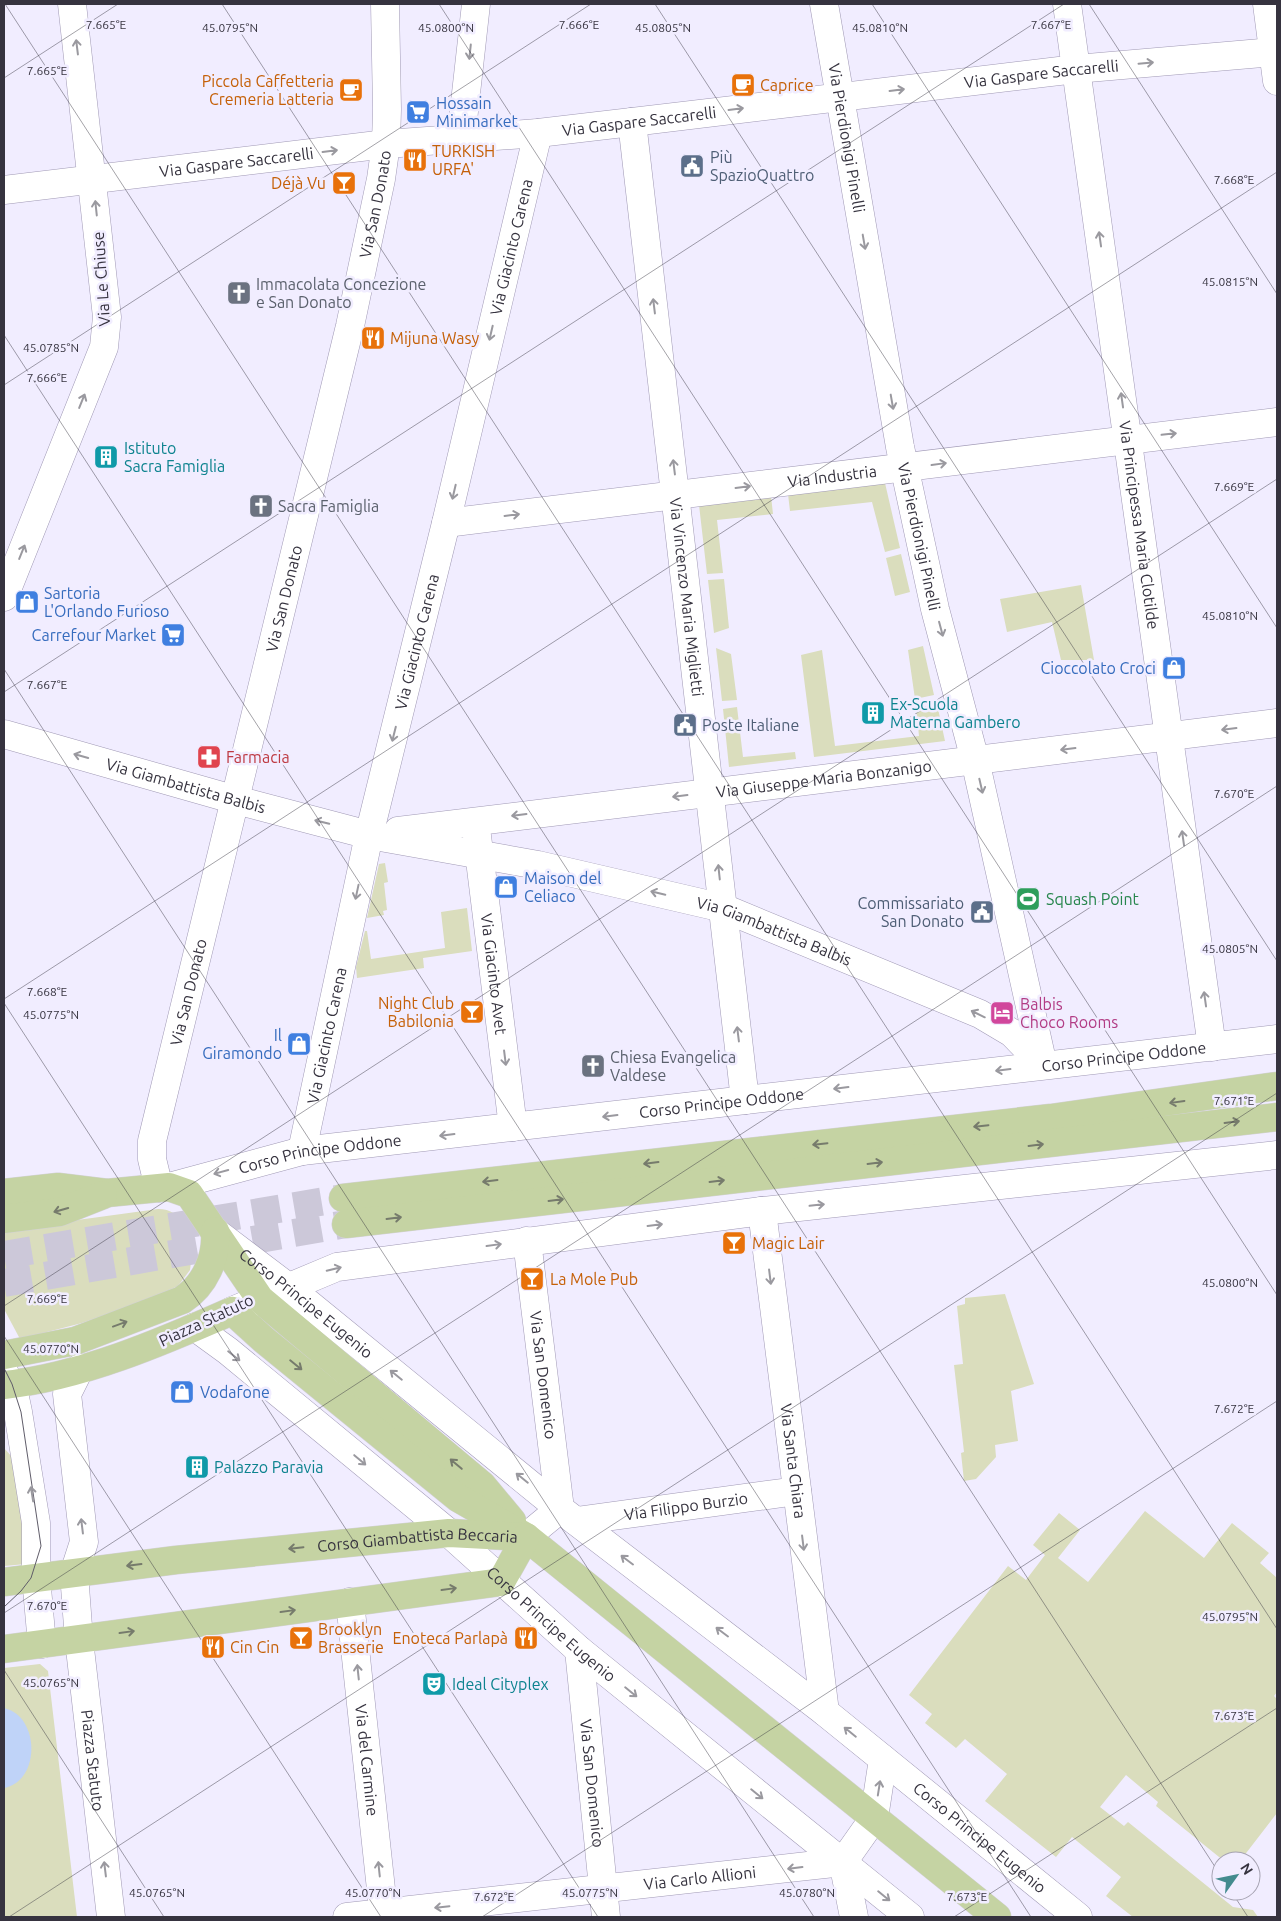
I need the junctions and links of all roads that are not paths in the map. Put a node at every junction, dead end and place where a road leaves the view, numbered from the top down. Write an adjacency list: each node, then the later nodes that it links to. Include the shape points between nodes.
1 (72, 4): 15 (street, Via Le Chiuse, one-way to 1)
2 (385, 4): 14 (street, Via San Donato)
3 (476, 4): 13 (street, one-way to 13)
4 (824, 4): 10 (street, Via Pierdionigi Pinelli)
5 (1067, 4): 8 (street, Via Principessa Maria Clotilde)
6 (1267, 4): 7 (street)
7 (1273, 52): 8 (street, Via Gaspare Saccarelli, one-way to 7); 9 (street)
8 (1076, 69): 10 (street, Via Gaspare Saccarelli, one-way to 8); 18 (street, Via Principessa Maria Clotilde, one-way to 8)
9 (1277, 81)
10 (839, 98): 11 (street, Via Gaspare Saccarelli, one-way to 10); 19 (street, Via Pierdionigi Pinelli, one-way to 19)
11 (632, 122): 12 (street, Via Gaspare Saccarelli); 20 (street, Via Vincenzo Maria Miglietti, one-way to 11)
12 (538, 132): 13 (street, Via Gaspare Saccarelli); 21 (street, Via Giacinto Carena, one-way to 21)
13 (461, 138): 14 (street, Via Gaspare Saccarelli)
14 (386, 144): 15 (street, Via Gaspare Saccarelli, one-way to 14); 28 (street, Via San Donato, via 350,326)
15 (93, 180): 16 (street, Via Gaspare Saccarelli); 22 (street, Via Le Chiuse, one-way to 15, via 104,347 107,317)
16 (4, 190)
17 (1277, 422): 18 (street, Via Industria, one-way to 17)
18 (1128, 438): 19 (street, Via Industria, one-way to 18); 25 (street, Via Principessa Maria Clotilde)
19 (904, 468): 20 (street, Via Industria, one-way to 19); 26 (street, Via Pierdionigi Pinelli, one-way to 26, via 935,609)
20 (676, 494): 21 (street, Via Industria, one-way to 20); 27 (street, Via Vincenzo Maria Miglietti)
21 (446, 523): 30 (street, Via Giacinto Carena, one-way to 30)
22 (4, 597)
23 (1277, 723): 25 (street, Via Giuseppe Maria Bonzanigo, one-way to 25)
24 (4, 734): 28 (street, Via Giambattista Balbis, one-way to 24)
25 (1168, 737): 26 (street, Via Giuseppe Maria Bonzanigo, one-way to 26); 34 (street, Via Principessa Maria Clotilde, one-way to 25)
26 (975, 760): 27 (street, Via Giuseppe Maria Bonzanigo); 35 (street, Via Pierdionigi Pinelli, one-way to 35)
27 (710, 792): 29 (street, Via Giuseppe Maria Bonzanigo, one-way to 29); 32 (street, Via Vincenzo Maria Miglietti, one-way to 27)
28 (236, 800): 30 (street, Via Giambattista Balbis, one-way to 28); 42 (street, Via San Donato, via 152,1141 152,1159)
29 (475, 821): 30 (street, Via Giuseppe Maria Bonzanigo); 31 (street, Via Giacinto Avet)
30 (369, 835): 31 (street, Via Giambattista Balbis); 40 (street, Via Giacinto Carena, one-way to 40)
31 (480, 854): 32 (street, Via Giambattista Balbis, one-way to 31); 39 (street, Via Giacinto Avet, one-way to 39)
32 (723, 908): 35 (street, Via Giambattista Balbis, one-way to 32, via 1012,1033 980,1014); 37 (street, Via Vincenzo Maria Miglietti, one-way to 32)
33 (1277, 1039): 34 (street, Corso Principe Oddone)
34 (1212, 1047): 35 (street, Corso Principe Oddone)
35 (1043, 1065): 37 (street, Corso Principe Oddone, one-way to 37)
36 (1277, 1086): 38 (main road, one-way to 38, via 344,1211)
37 (746, 1100): 39 (street, Corso Principe Oddone, one-way to 39)
38 (1277, 1117)
39 (513, 1127): 40 (street, Corso Principe Oddone, one-way to 40)
40 (302, 1151): 42 (street, Corso Principe Oddone, one-way to 42)
41 (1277, 1154): 45 (street, one-way to 41)
42 (164, 1187): 44 (main road); 47 (main road, Piazza Statuto, via 189,1194)
43 (4, 1193): 44 (main road, via 58,1187)
44 (107, 1193): 46 (main road, one-way to 46, via 60,1212)
45 (762, 1211): 48 (street, one-way to 45); 57 (street, Via Santa Chiara, one-way to 57)
46 (4, 1219)
47 (215, 1231): 49 (street, Corso Principe Eugenio); 50 (main road, Piazza Statuto); 53 (main road, Piazza Statuto, one-way to 47, via 168,1306 193,1292 205,1277)
48 (527, 1241): 49 (street, one-way to 48, via 337,1267); 58 (street, Via San Domenico)
49 (288, 1287): 50 (street); 58 (street, Corso Principe Eugenio, one-way to 49)
50 (260, 1299): 51 (street, Piazza Statuto); 60 (main road, Corso Principe Eugenio, one-way to 50, via 482,1485)
51 (232, 1311): 52 (main road, Piazza Statuto); 60 (main road, Corso Principe Eugenio, one-way to 60, via 458,1498)
52 (195, 1327): 55 (main road, Piazza Statuto, via 135,1352); 59 (street, Corso Principe Eugenio, one-way to 59)
53 (75, 1341): 54 (main road, Piazza Statuto); 55 (main road)
54 (4, 1355)
55 (80, 1368): 56 (main road, Piazza Statuto, via 37,1380); 61 (street, Piazza Statuto, one-way to 55, via 84,1542 67,1394)
56 (6, 1380): 62 (street, Piazza Statuto, one-way to 56, via 36,1523 21,1424)
57 (797, 1492): 58 (street, Via Filippo Burzio); 70 (street, Via Santa Chiara, one-way to 70)
58 (568, 1515): 60 (street); 70 (street, Corso Principe Eugenio, one-way to 58)
59 (449, 1533): 60 (main road, Corso Giambattista Beccaria); 61 (main road, Corso Giambattista Beccaria, one-way to 61); 64 (street, Corso Principe Eugenio)
60 (526, 1537): 64 (main road, Corso Giambattista Beccaria); 72 (main road, Corso Principe Eugenio)
61 (74, 1573): 62 (main road, Corso Giambattista Beccaria); 66 (street, Piazza Statuto)
62 (36, 1578): 63 (main road, Corso Giambattista Beccaria); 67 (street, Piazza Statuto)
63 (4, 1582)
64 (501, 1582): 65 (main road, one-way to 64); 69 (street, Corso Principe Eugenio)
65 (350, 1602): 66 (main road, one-way to 65); 75 (street, Via del Carmine, one-way to 65)
66 (79, 1640): 67 (main road); 76 (street, Piazza Statuto, one-way to 66)
67 (42, 1644): 68 (main road)
68 (4, 1649)
69 (579, 1650): 73 (street, Corso Principe Eugenio, one-way to 73); 74 (street, Via San Domenico)
70 (825, 1712): 71 (street, Corso Principe Eugenio, one-way to 70)
71 (883, 1759): 72 (street, one-way to 71); 82 (street, Corso Principe Eugenio)
72 (874, 1818): 73 (street); 81 (main road, Corso Principe Eugenio)
73 (843, 1862): 74 (street, Via Carlo Allioni, one-way to 74); 79 (street); 80 (street, Corso Principe Eugenio, one-way to 80)
74 (603, 1890): 75 (street, Via Carlo Allioni, one-way to 75); 78 (street, Via San Domenico)
75 (384, 1915): 77 (street, Via Carlo Allioni)
76 (111, 1917)
77 (347, 1917)
78 (606, 1917)
79 (854, 1917)
80 (910, 1917)
81 (997, 1917)
82 (1078, 1917)

